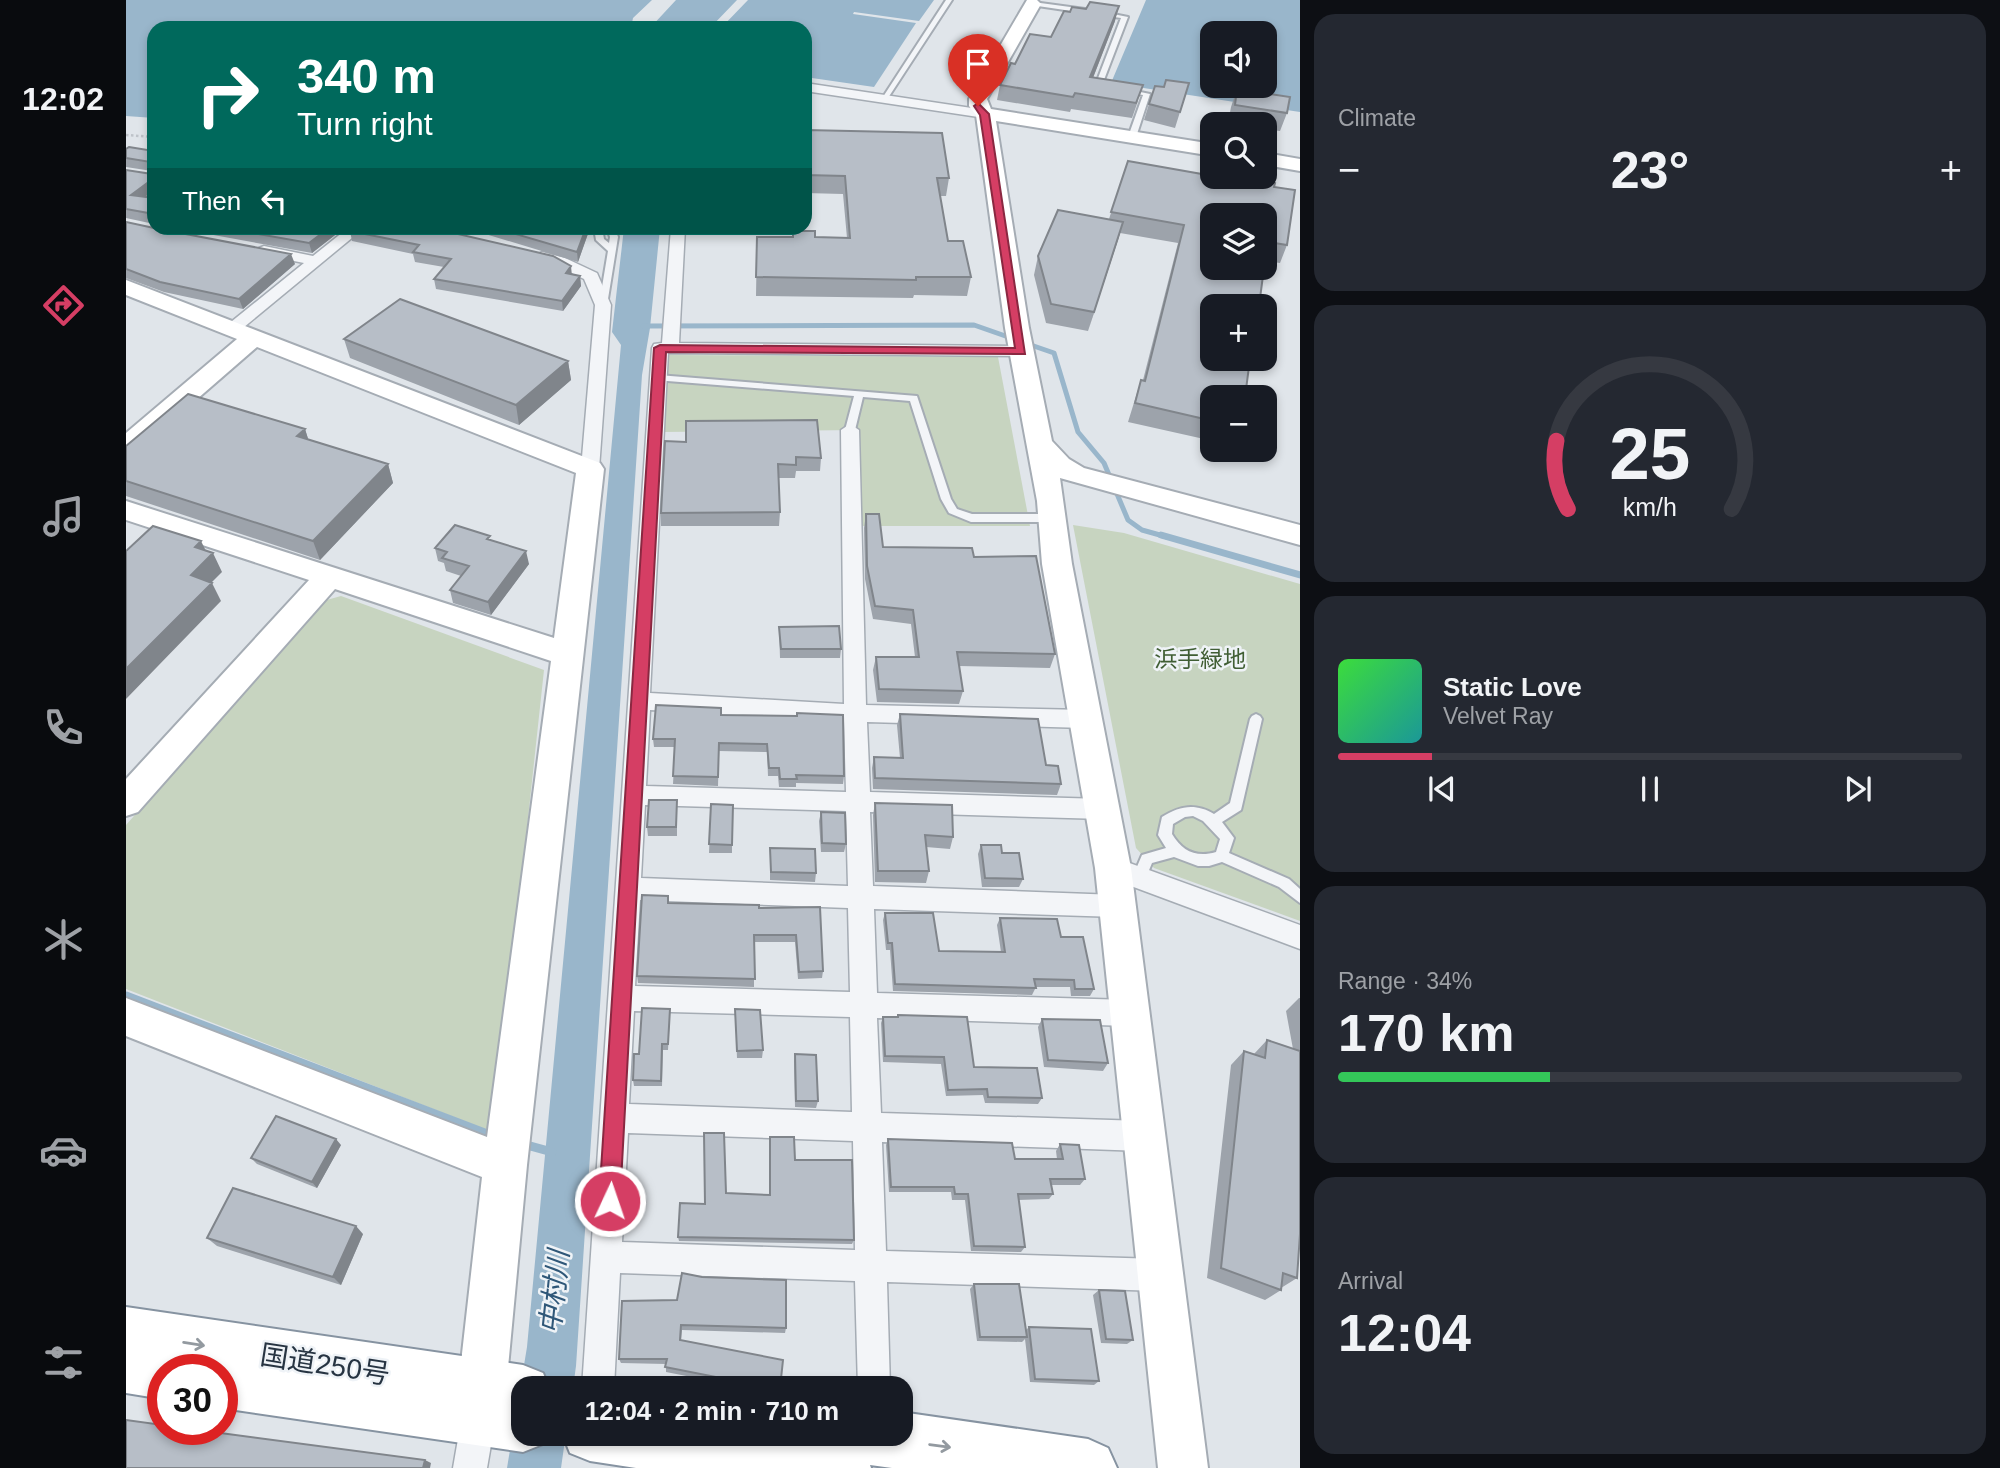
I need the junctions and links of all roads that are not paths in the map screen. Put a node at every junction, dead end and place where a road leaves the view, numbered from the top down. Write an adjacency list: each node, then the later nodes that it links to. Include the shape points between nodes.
1 (948, 0): 6 (lane)
2 (1033, 4): 4 (lane, via 1125,17 1098,86); 7 (street, via 978,99)
3 (812, 88): 6 (street)
4 (1110, 88)
5 (1122, 90): 8 (lane, via 1147,94)
6 (884, 100): 7 (street)
7 (985, 114): 8 (street); 23 (street)
8 (1132, 137): 9 (street)
9 (1200, 148)
10 (1277, 161): 11 (street)
11 (1300, 165)
12 (348, 235): 19 (street)
13 (599, 235): 17 (lane)
14 (613, 235): 17 (lane)
15 (677, 235): 24 (street)
16 (248, 248): 19 (street)
17 (612, 250): 21 (lane)
18 (525, 253): 21 (street, via 560,261 592,276)
19 (315, 261): 22 (street)
20 (126, 288): 22 (street)
21 (603, 305): 30 (street)
22 (242, 334): 27 (street); 29 (street); 30 (street)
23 (1019, 340): 24 (street); 31 (street, via 1038,441 1059,466)
24 (670, 348): 25 (street, via 660,348)
25 (658, 378): 26 (lane); 38 (street)
26 (859, 395): 28 (lane); 31 (lane, via 914,397 953,512 971,518)
27 (126, 427)
28 (850, 430): 39 (street)
29 (126, 447)
30 (590, 469): 37 (street)
31 (1060, 493): 32 (street); 40 (street, via 1057,564)
32 (1136, 497): 34 (street); 35 (street)
33 (126, 510): 36 (street)
34 (1300, 535)
35 (1300, 551)
36 (329, 577): 37 (street); 43 (street)
37 (567, 654): 61 (street)
38 (639, 701): 39 (street); 42 (street)
39 (856, 713): 40 (street); 44 (street)
40 (1085, 719): 45 (street)
41 (1256, 719): 46 (lane, via 1236,806)
42 (633, 795): 44 (street); 50 (street)
43 (126, 802)
44 (860, 802): 45 (street); 51 (street)
45 (1103, 810): 49 (street)
46 (1215, 820): 47 (lane, via 1197,811 1172,816 1165,835); 48 (lane, via 1227,838)
47 (1175, 851): 48 (lane, via 1208,862); 49 (lane, via 1147,859)
48 (1222, 856): 52 (lane, via 1284,883)
49 (1123, 883): 51 (street); 53 (street); 56 (street)
50 (628, 890): 51 (street); 54 (street)
51 (862, 897): 55 (street)
52 (1300, 897)
53 (1300, 937)
54 (622, 998): 55 (street); 58 (street)
55 (865, 1005): 56 (street); 59 (street)
56 (1129, 1013): 60 (street)
57 (126, 1017): 61 (street)
58 (614, 1118): 59 (street); 62 (street)
59 (868, 1126): 60 (street); 63 (street)
60 (1143, 1136): 64 (street)
61 (505, 1165): 71 (street)
62 (607, 1257): 63 (street); 68 (street)
63 (871, 1265): 64 (street); 69 (street)
64 (1159, 1275): 76 (street)
65 (126, 1334): 71 (highway, 国道250号, one-way to 71)
66 (126, 1365): 67 (highway)
67 (147, 1368)
68 (599, 1376)
69 (867, 1376)
70 (238, 1382): 71 (highway, 国道250号)
71 (496, 1418)
72 (913, 1444): 75 (highway, one-way to 75)
73 (591, 1446): 74 (street)
74 (590, 1468)
75 (1088, 1468)
76 (1183, 1468)

